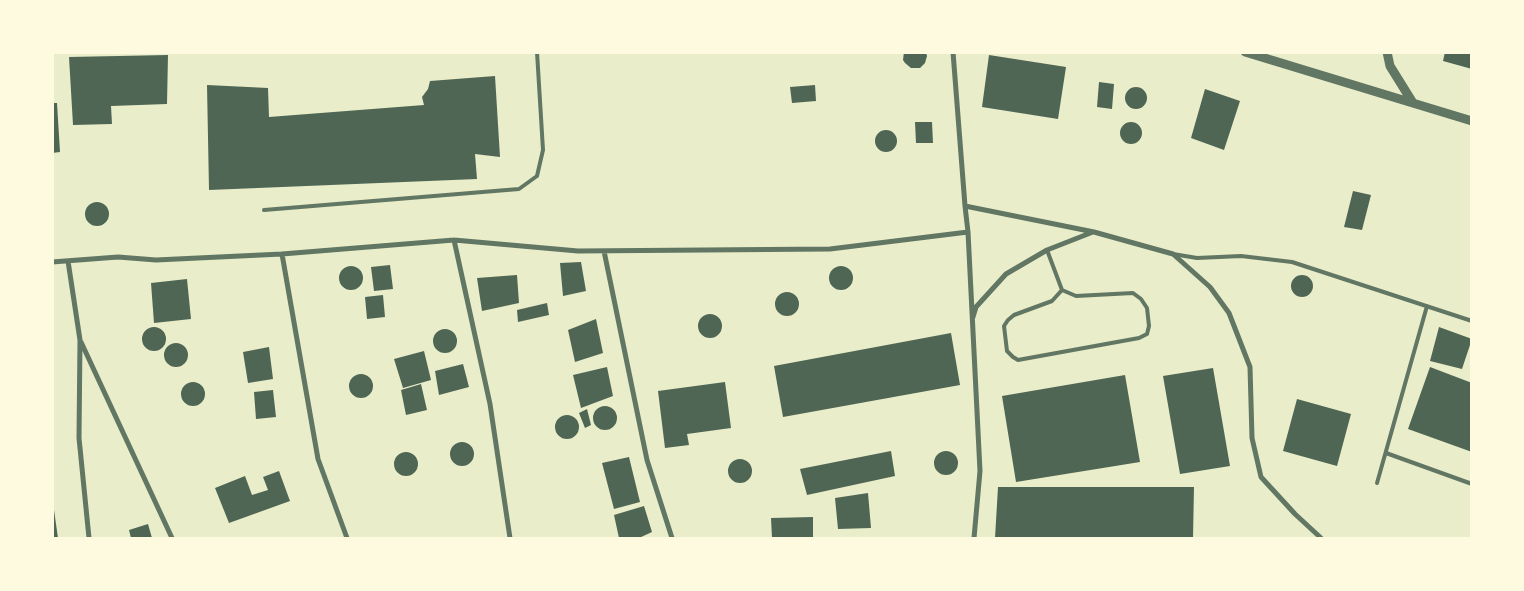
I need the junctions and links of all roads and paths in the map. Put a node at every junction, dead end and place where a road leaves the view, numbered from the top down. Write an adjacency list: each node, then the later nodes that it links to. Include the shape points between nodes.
1 (537, 52): 8 (lane, via 543,150 537,176 519,189)
2 (953, 52): 7 (street)
3 (1245, 52): 5 (street)
4 (1387, 52): 5 (street, via 1390,66)
5 (1412, 104): 6 (street)
6 (1472, 121)
7 (965, 206): 9 (street); 10 (street)
8 (264, 210)
9 (968, 232): 13 (street, via 830,249); 20 (street)
10 (1094, 232): 12 (street); 15 (street)
11 (454, 240): 13 (street); 14 (street); 29 (street, via 490,404)
12 (1047, 250): 18 (lane); 20 (street, via 1006,274 976,307)
13 (604, 251): 30 (street, via 646,460)
14 (282, 254): 16 (street); 28 (street, via 318,459)
15 (1173, 254): 19 (lane, via 1292,262); 32 (street, via 1210,287 1229,313 1250,366 1252,438 1261,477)
16 (68, 261): 17 (street); 22 (street)
17 (52, 262)
18 (1062, 290): 18 (lane, via 1076,296 1133,293 1148,308 1150,326 1139,338 1018,360 1013,357 1007,351 1004,326 1008,320 1052,301)
19 (1427, 306): 21 (lane); 23 (lane)
20 (972, 320): 31 (street, via 980,471)
21 (1472, 321)
22 (80, 340): 26 (street, via 79,438); 27 (street)
23 (1386, 453): 24 (lane); 25 (lane)
24 (1377, 483)
25 (1472, 484)
26 (89, 538)
27 (172, 538)
28 (347, 538)
29 (510, 538)
30 (672, 538)
31 (974, 538)
32 (1321, 538)

